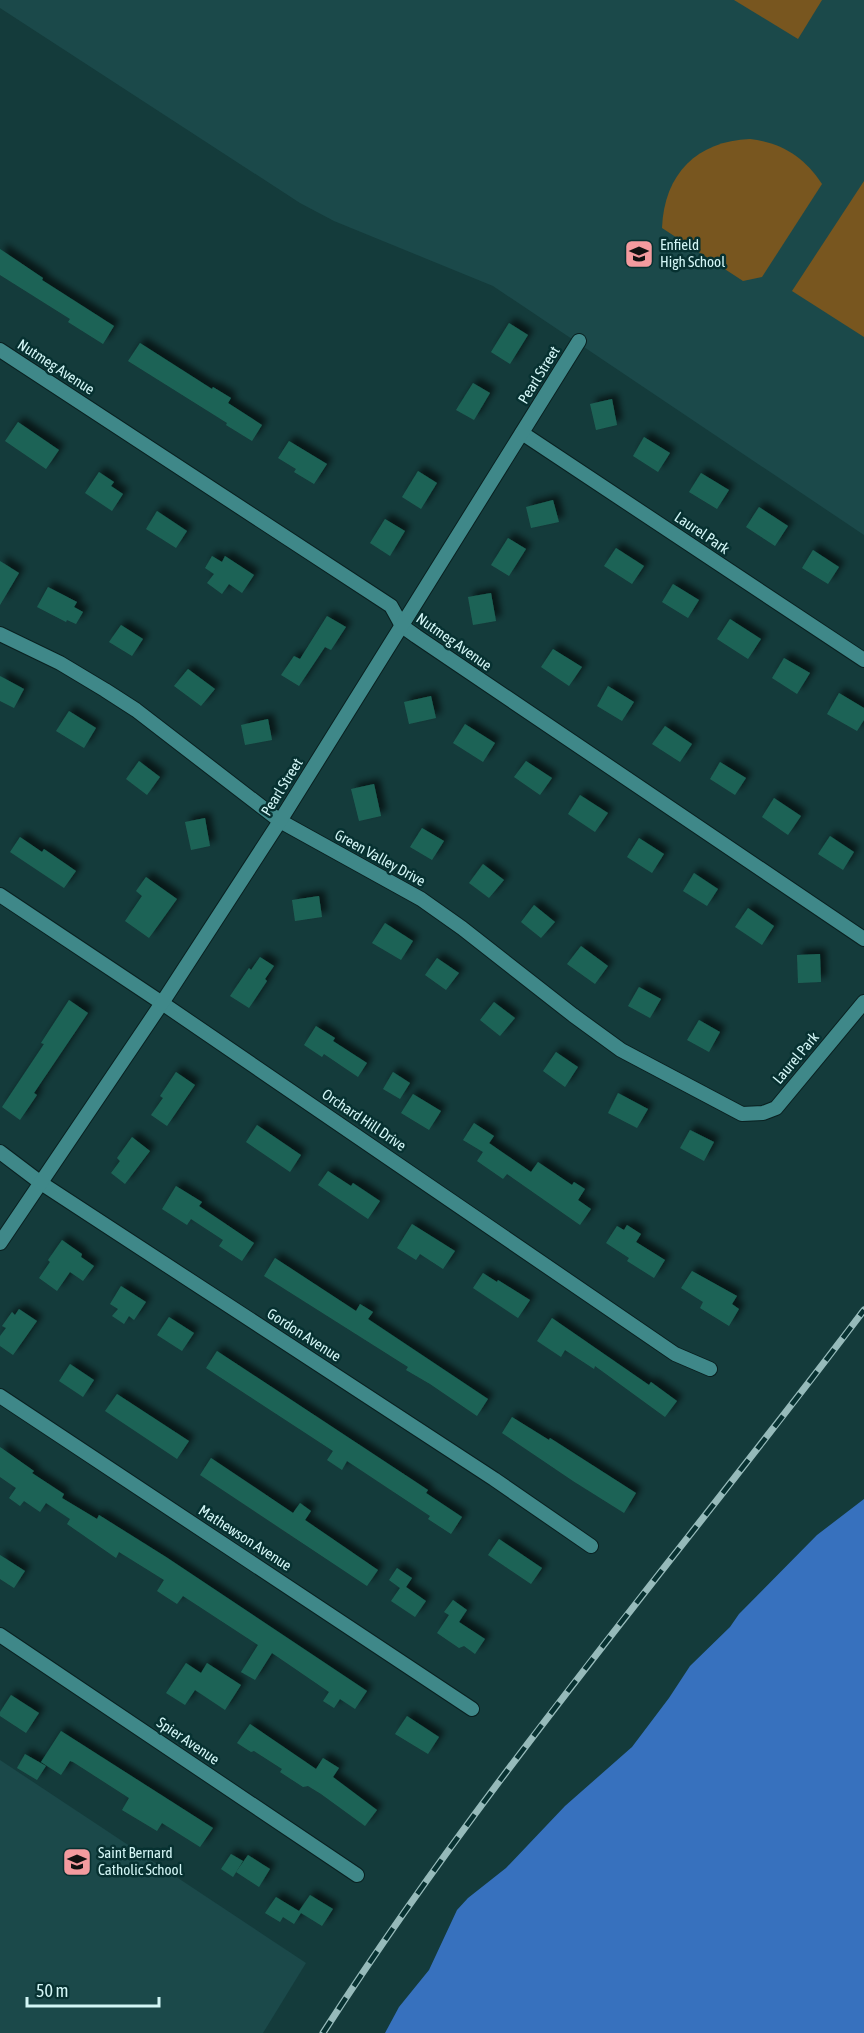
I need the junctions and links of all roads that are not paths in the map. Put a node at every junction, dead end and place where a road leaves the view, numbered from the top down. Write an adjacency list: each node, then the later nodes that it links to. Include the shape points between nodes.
1 (579, 341): 3 (street, Pearl Street)
2 (0, 350): 4 (street, Nutmeg Avenue, via 391,606)
3 (522, 433): 4 (street, Pearl Street); 6 (street, Laurel Park)
4 (402, 626): 7 (street, Pearl Street); 9 (street, Nutmeg Avenue)
5 (0, 634): 7 (street, Green Valley Drive, via 105,690)
6 (864, 660)
7 (280, 821): 11 (street, Pearl Street); 12 (street, Green Valley Drive, via 420,899 621,1050)
8 (0, 895): 11 (street, Orchard Hill Drive)
9 (864, 939)
10 (864, 1002): 12 (street, Laurel Park, via 776,1108)
11 (162, 1003): 14 (street, Pearl Street); 16 (street, Orchard Hill Drive, via 675,1354)
12 (742, 1114)
13 (0, 1152): 14 (street, Gordon Avenue)
14 (40, 1183): 15 (street, Pearl Street); 18 (street, Gordon Avenue)
15 (0, 1243)
16 (710, 1369)
17 (0, 1396): 20 (street, Mathewson Avenue)
18 (591, 1546)
19 (0, 1635): 21 (street, Spier Avenue)
20 (472, 1708)
21 (357, 1875)

